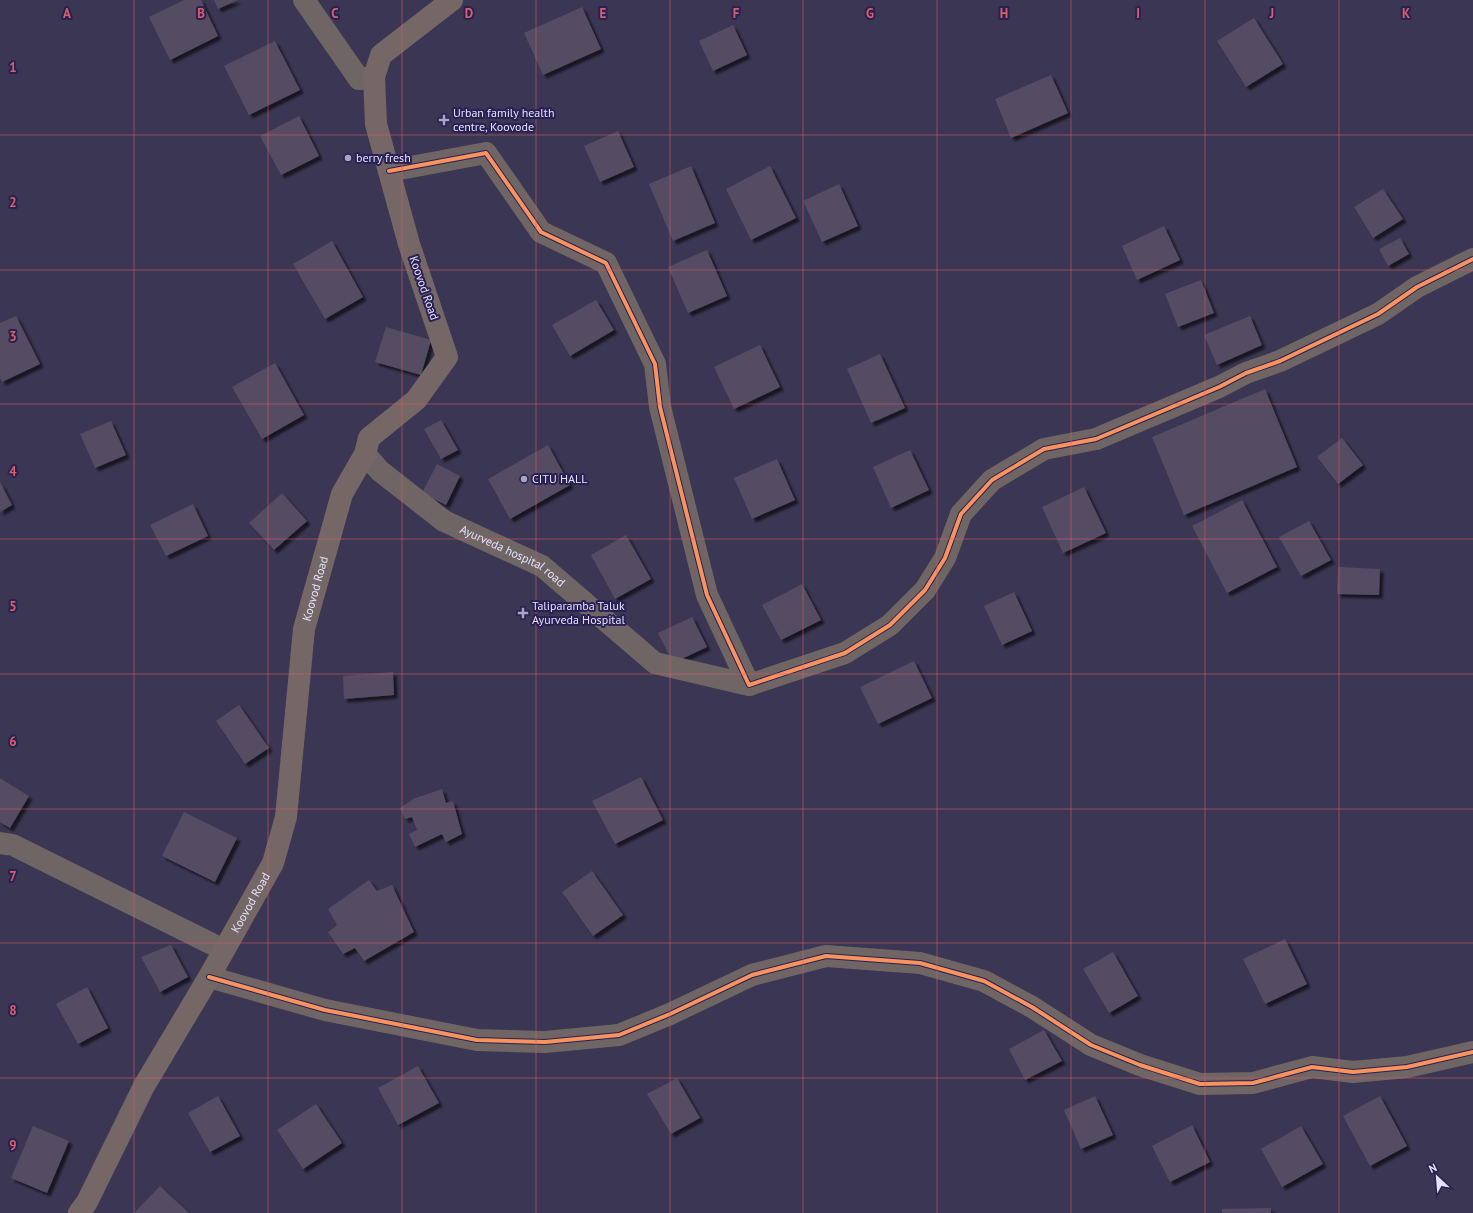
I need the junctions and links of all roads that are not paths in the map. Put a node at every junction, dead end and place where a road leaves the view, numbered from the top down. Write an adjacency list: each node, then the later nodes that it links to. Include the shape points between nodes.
1 (304, 0): 3 (street, via 359,80)
2 (452, 0): 3 (main road, Koovod Road, via 381,55)
3 (374, 77): 4 (main road, Koovod Road, via 376,124)
4 (389, 171): 6 (main road, Koovod Road, via 409,244 447,356 416,400 369,438); 7 (street, via 486,153 541,232 606,263 655,364 660,407 707,595)
5 (1473, 259): 7 (street, via 1417,287 1378,314 1280,361 1246,373 1096,439 1044,449 992,480 961,514 945,558 925,590 890,625 845,653)
6 (365, 454): 7 (street, Ayurveda hospital road, via 380,471 444,521 542,566 655,664); 9 (main road, Koovod Road, via 342,494 304,629 286,817 273,863)
7 (749, 685)
8 (0, 843): 9 (street, via 13,845)
9 (224, 950): 10 (main road, Koovod Road)
10 (209, 977): 11 (street, via 325,1010 477,1040 545,1042 619,1036 752,975 826,956 920,962 984,981 1091,1045 1140,1065 1200,1084 1253,1083 1312,1067 1353,1072 1407,1067); 12 (main road, Koovod Road, via 144,1086 87,1202)
11 (1473, 1052)
12 (79, 1213)

